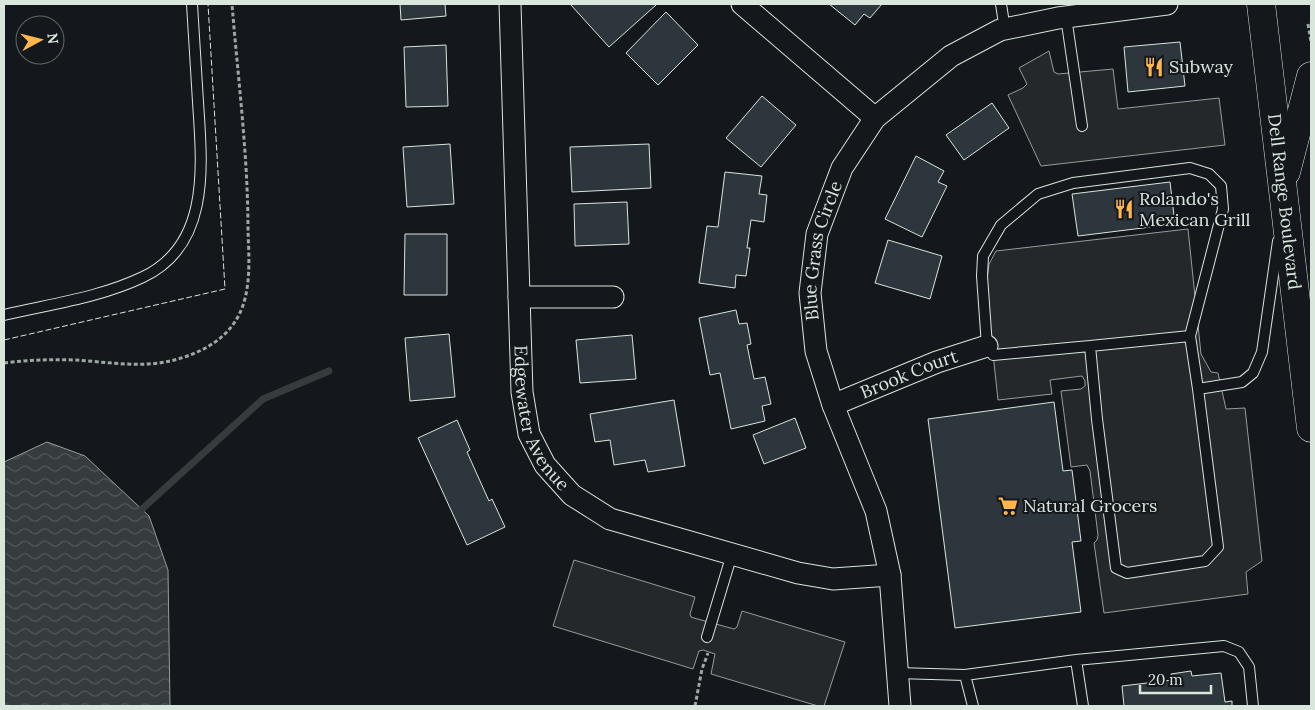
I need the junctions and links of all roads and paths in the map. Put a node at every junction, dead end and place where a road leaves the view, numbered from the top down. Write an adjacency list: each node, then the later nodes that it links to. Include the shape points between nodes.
1 (192, 4): 17 (lane, via 200,190 192,225 175,255 145,277 110,291)
2 (510, 4): 16 (street, Edgewater Avenue)
3 (742, 4): 12 (street)
4 (1001, 4): 9 (lane)
5 (1167, 4): 7 (street, Blue Grass Circle)
6 (1261, 4): 14 (main road, Dell Range Boulevard)
7 (1065, 10): 9 (street, Blue Grass Circle); 13 (lane)
8 (1308, 24): 10 (path)
9 (1005, 30): 12 (street, Blue Grass Circle, via 951,56)
10 (1311, 42)
11 (1311, 76): 14 (main road)
12 (875, 118): 22 (street, Blue Grass Circle, via 842,168 816,234 810,293 816,351)
13 (1082, 126)
14 (1283, 194): 21 (lane, via 1262,352 1253,373 1242,382); 23 (main road, Dell Range Boulevard)
15 (613, 296): 16 (street)
16 (519, 297): 24 (street, Edgewater Avenue, via 522,392 529,434 545,465 572,495 610,519)
17 (4, 315)
18 (1190, 336): 19 (lane, via 1224,209 1222,186 1209,174 1190,168 1073,183 1038,194 1001,225 983,256); 20 (lane); 21 (lane)
19 (987, 346): 20 (lane, via 993,356); 22 (street, Brook Court, via 937,362)
20 (1090, 346): 21 (lane, via 1116,568 1127,573 1205,561 1218,547)
21 (1198, 389)
22 (833, 405): 25 (street, Blue Grass Circle, via 876,511)
23 (1311, 428)
24 (732, 554): 25 (street, Edgewater Avenue, via 798,573 833,579); 26 (lane)
25 (890, 575): 28 (street, Blue Grass Circle)
26 (709, 642): 30 (path)
27 (1076, 660): 29 (lane); 33 (lane); 34 (lane, via 1224,646 1239,652 1248,668)
28 (897, 673): 29 (lane); 31 (street, Blue Grass Circle)
29 (965, 675): 32 (lane)
30 (696, 706)
31 (900, 706)
32 (973, 706)
33 (1083, 706)
34 (1253, 706)

